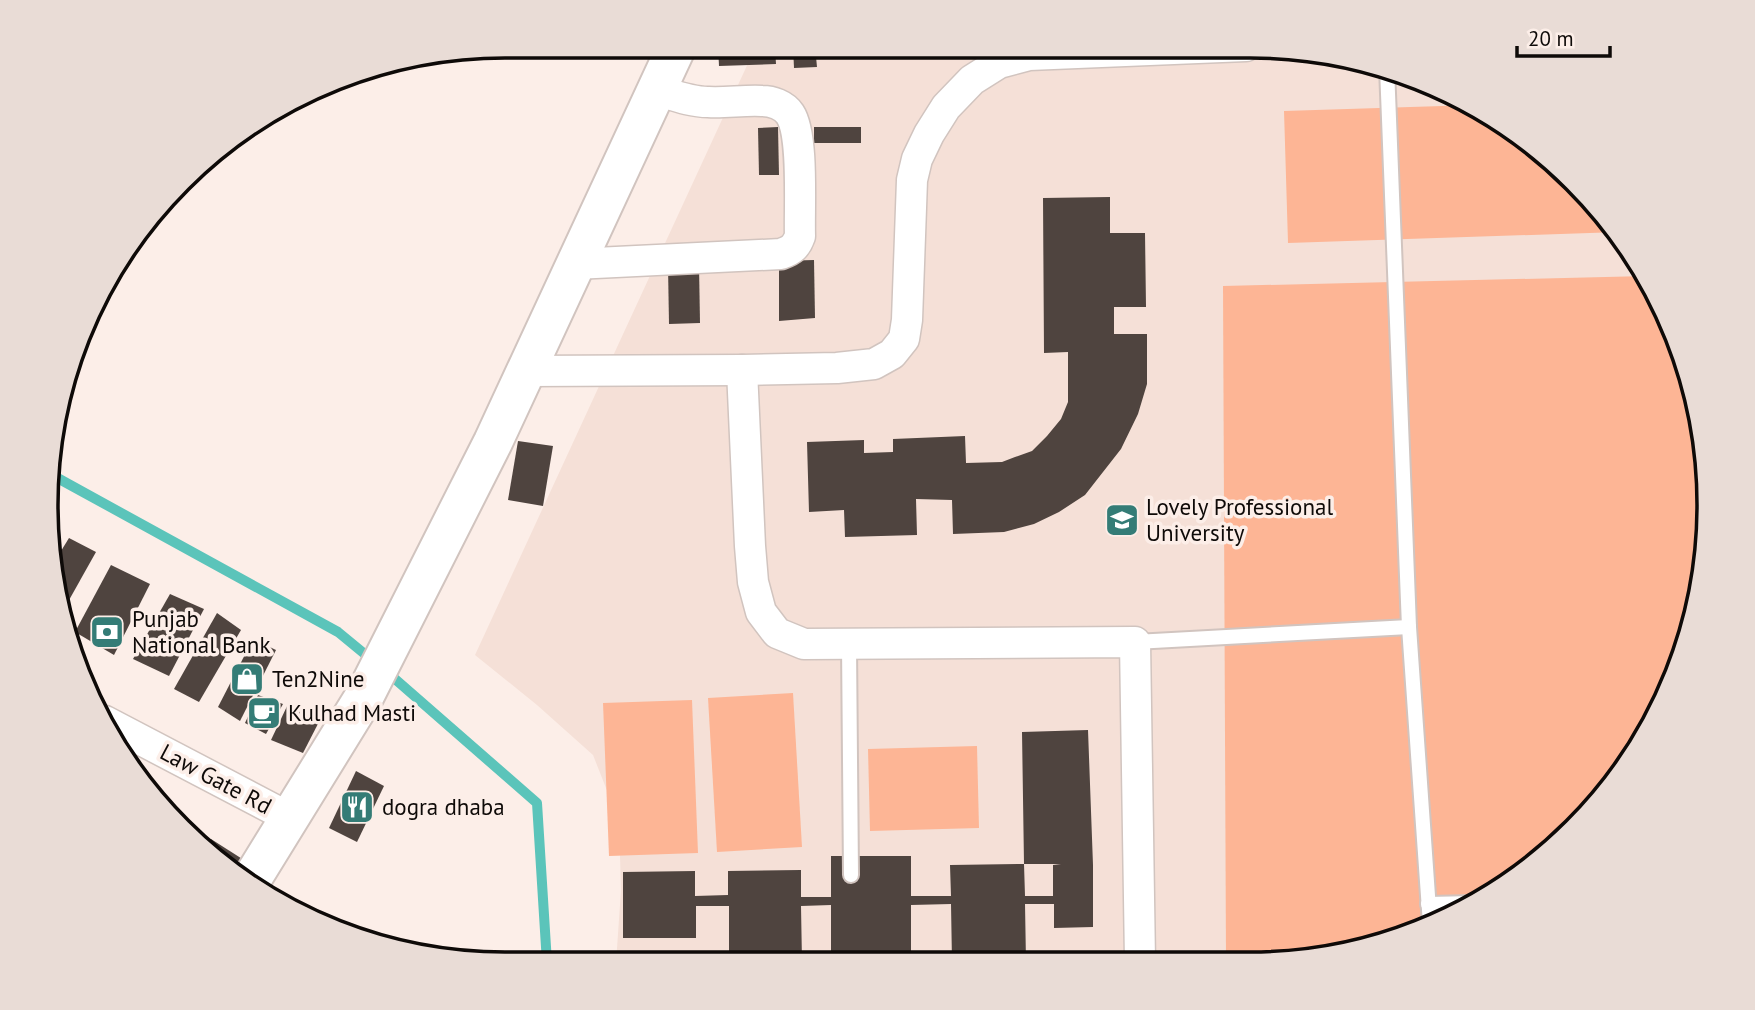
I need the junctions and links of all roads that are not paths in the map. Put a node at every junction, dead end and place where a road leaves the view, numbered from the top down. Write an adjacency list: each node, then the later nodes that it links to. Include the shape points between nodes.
1 (671, 58): 4 (street)
2 (1018, 58): 6 (street, via 999,63 972,80 946,107 917,159 912,180 907,320 904,339 892,354 874,364 837,368)
3 (1387, 79): 8 (lane)
4 (656, 90): 5 (street); 5 (street, via 706,103 765,100 790,113 799,148 797,245 781,254)
5 (575, 264): 7 (street)
6 (742, 370): 7 (street); 10 (street, via 750,546 761,612 777,633 804,644)
7 (526, 371): 12 (street, via 364,697)
8 (1409, 627): 9 (lane); 16 (lane)
9 (1135, 642): 10 (street); 18 (street)
10 (849, 644): 14 (lane)
11 (117, 727): 12 (street, Law Gate Rd)
12 (290, 818): 13 (street)
13 (254, 875)
14 (851, 875)
15 (1454, 903): 16 (lane)
16 (1429, 904): 17 (lane)
17 (1430, 914)
18 (1140, 952)

